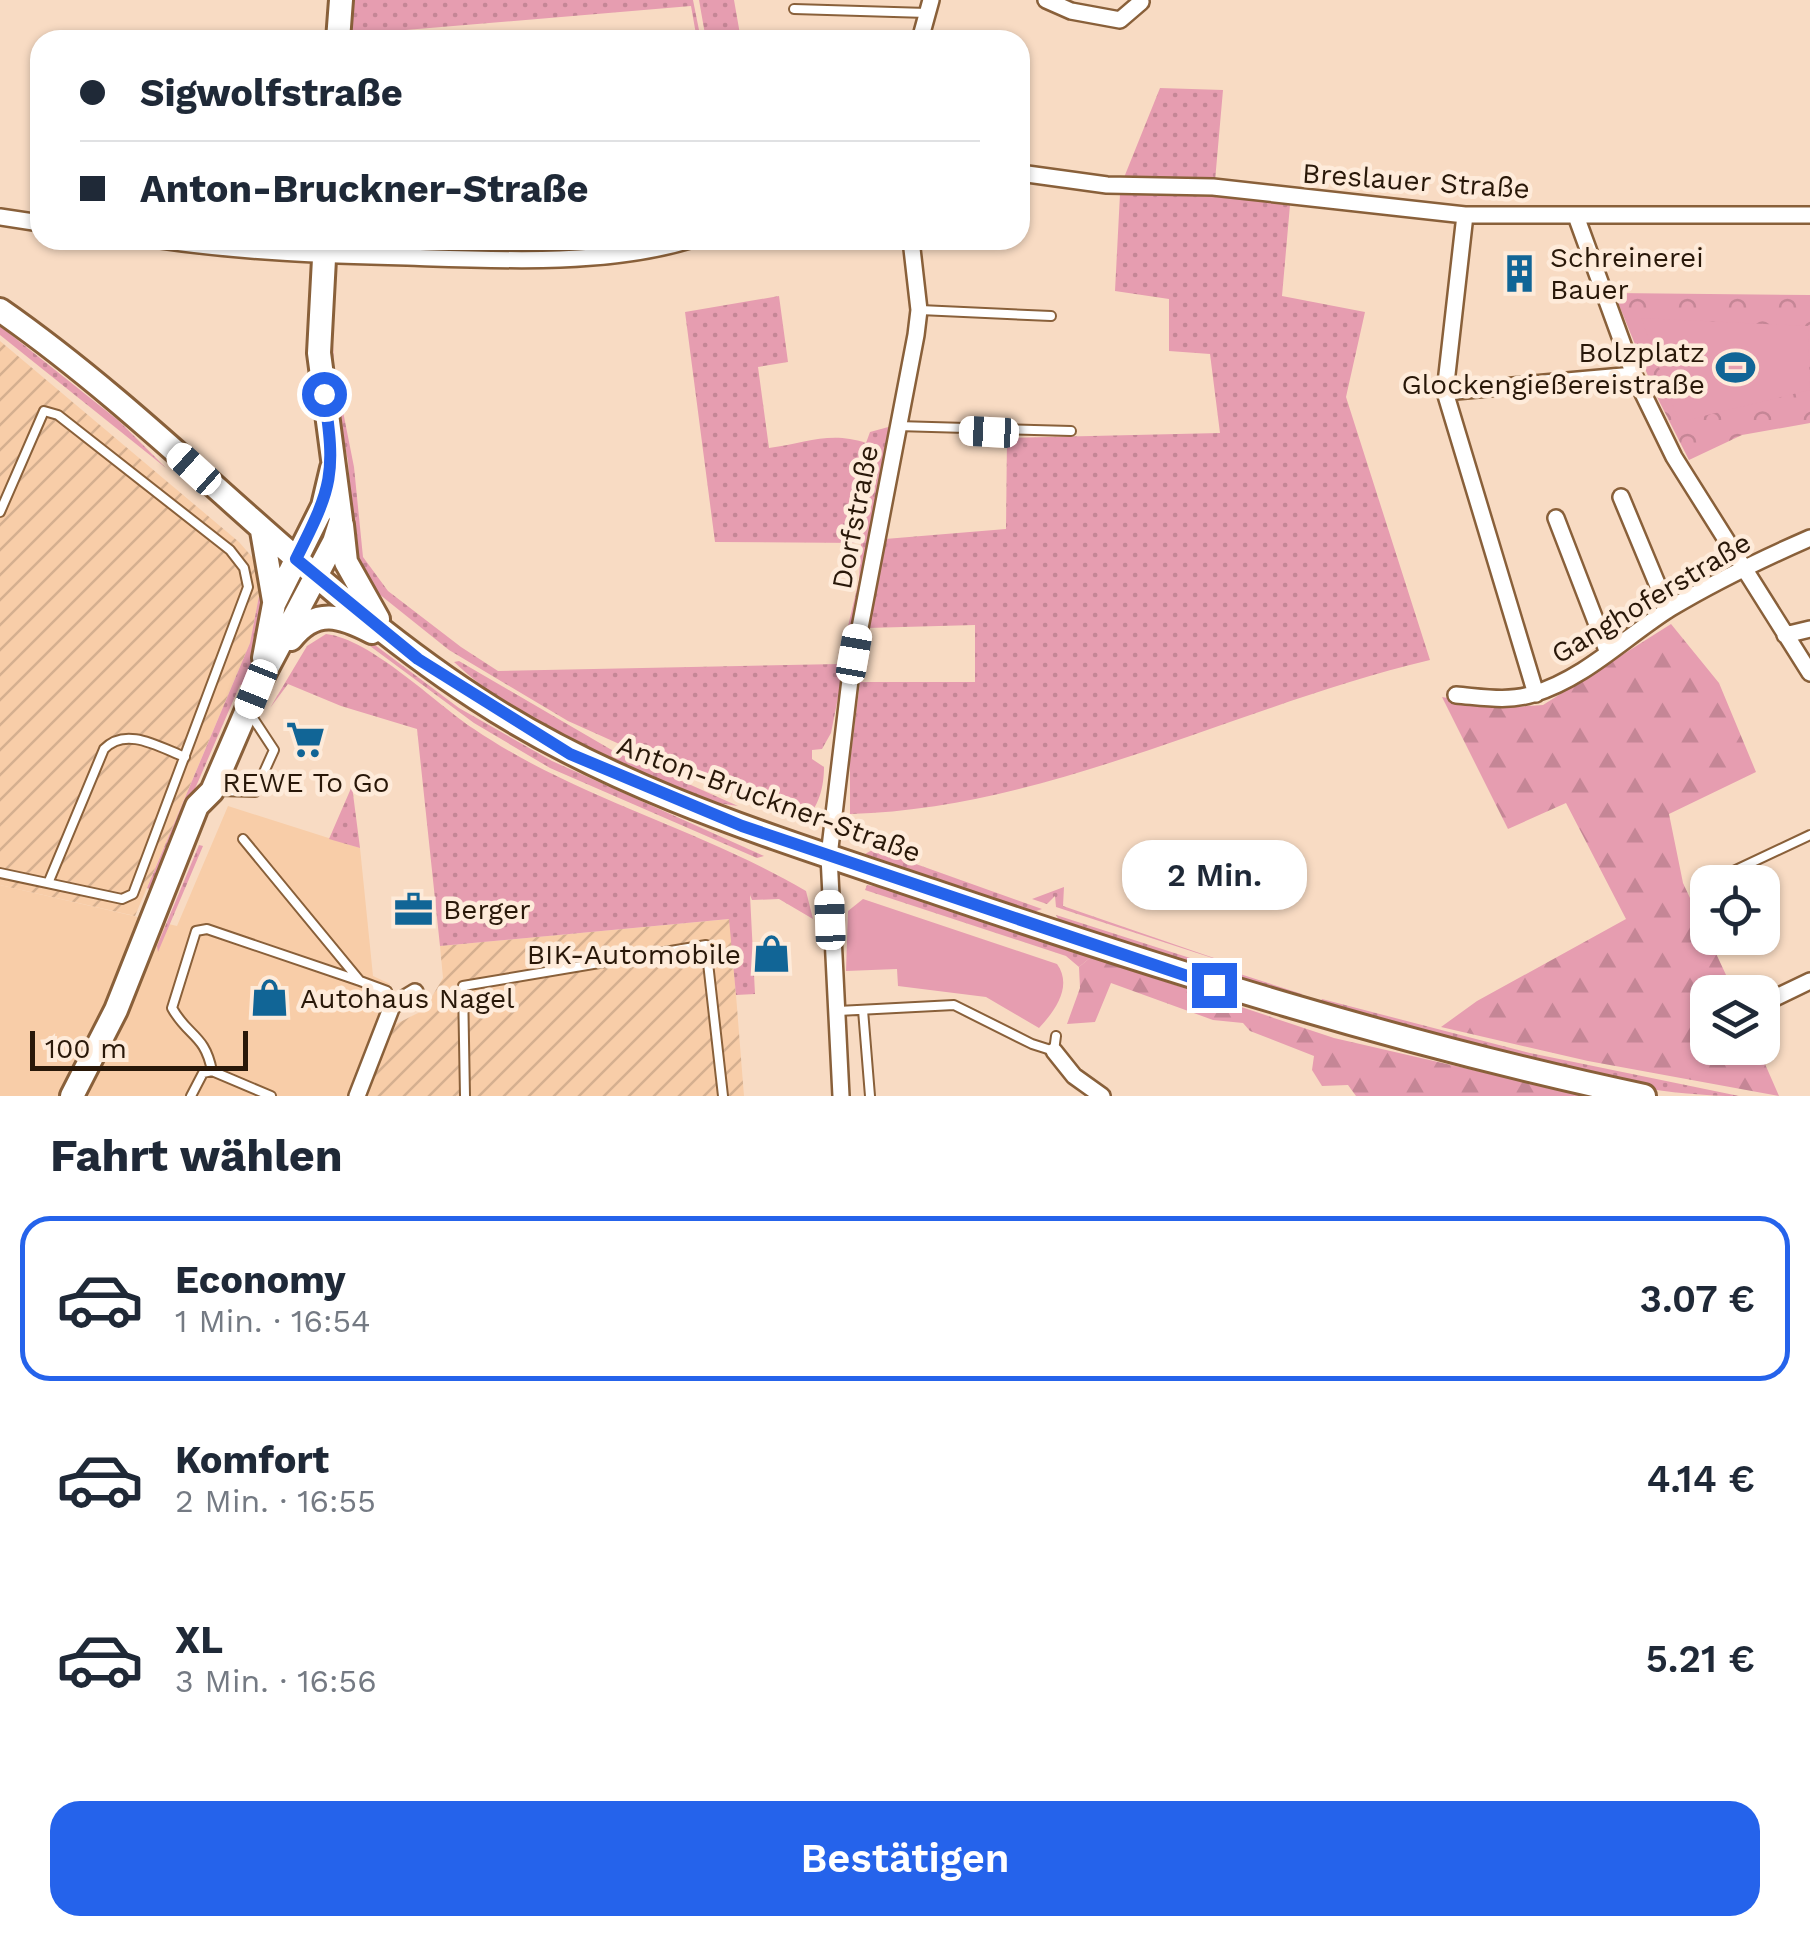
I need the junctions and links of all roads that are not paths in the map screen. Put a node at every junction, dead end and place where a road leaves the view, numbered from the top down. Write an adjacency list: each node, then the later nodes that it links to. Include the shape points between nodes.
1 (341, 0): 6 (main road)
2 (1046, 0): 3 (street, via 1120,20)
3 (1141, 2)
4 (929, 6): 5 (lane)
5 (794, 9)
6 (339, 30)
7 (1030, 173): 8 (street, Breslauer Straße)
8 (1464, 215): 10 (street, Breslauer Straße); 21 (street)
9 (1810, 215): 10 (street, Breslauer Straße)
10 (1576, 216): 20 (street)
11 (0, 217): 12 (street)
12 (30, 222)
13 (324, 250): 24 (main road, via 319,353)
14 (380, 250): 15 (street, via 547,259)
15 (615, 250)
16 (912, 250): 18 (street, Dorfstraße)
17 (0, 310): 29 (main road, Anton-Bruckner-Straße, via 120,403)
18 (918, 310): 19 (lane); 22 (street, Dorfstraße)
19 (1051, 316)
20 (1634, 374): 21 (street); 32 (street, via 1674,457)
21 (1445, 392): 43 (street)
22 (897, 426): 23 (lane, Dorfstraße); 50 (street, Dorfstraße, via 850,680)
23 (1072, 431)
24 (334, 460): 28 (main road); 31 (main road, via 323,506)
25 (1622, 497): 35 (street)
26 (0, 512): 46 (lane, via 44,411 58,415 169,502 244,568 246,601)
27 (1556, 518): 40 (street)
28 (341, 520): 33 (main road); 37 (main road, via 346,562)
29 (262, 531): 31 (main road, Anton-Bruckner-Straße); 34 (main road)
30 (1810, 538): 32 (street, Ganghoferstraße)
31 (296, 559): 33 (main road, Anton-Bruckner-Straße); 34 (main road)
32 (1744, 567): 35 (street, Ganghoferstraße); 38 (street)
33 (316, 576): 37 (main road, Anton-Bruckner-Straße); 42 (main road)
34 (274, 604): 42 (main road)
35 (1668, 610): 40 (street, Ganghoferstraße)
36 (1810, 629): 38 (street)
37 (384, 631): 39 (main road, Anton-Bruckner-Straße)
38 (1785, 635): 41 (street)
39 (404, 648): 42 (main road, via 328,615 299,628); 50 (main road, Anton-Bruckner-Straße, via 570,754 672,800)
40 (1608, 653): 43 (street, Ganghoferstraße)
41 (1810, 673)
42 (262, 679): 45 (main road)
43 (1536, 694): 44 (street, Ganghoferstraße)
44 (1456, 696)
45 (248, 711): 47 (main road); 47 (lane, via 274,750 262,778 255,792)
46 (185, 757): 53 (lane, via 132,894 122,899); 53 (lane, via 130,736 112,740)
47 (210, 794): 62 (main road, via 196,806)
48 (1810, 835): 51 (lane)
49 (243, 839): 54 (lane)
50 (828, 856): 60 (street, Dorfstraße); 74 (main road, Anton-Bruckner-Straße, via 1302,1012)
51 (1746, 865)
52 (0, 873): 53 (lane)
53 (49, 882)
54 (360, 982): 58 (lane, via 387,991); 63 (lane, via 207,929 196,932 172,1008 207,1046)
55 (1810, 982): 57 (street)
56 (415, 992): 58 (street)
57 (1780, 996)
58 (392, 1006): 68 (street)
59 (863, 1010): 60 (lane); 61 (lane, via 954,1005 1032,1044); 72 (lane)
60 (834, 1012): 71 (street, Dorfstraße)
61 (1055, 1043): 73 (street, via 1074,1076)
62 (100, 1048): 64 (main road); 65 (main road)
63 (212, 1071): 66 (lane, via 203,1072); 67 (lane)
64 (72, 1096)
65 (88, 1096)
66 (191, 1096)
67 (271, 1096)
68 (357, 1096)
69 (465, 1096): 70 (lane, via 464,986 706,945)
70 (724, 1096)
71 (841, 1096)
72 (870, 1096)
73 (1102, 1096)
74 (1644, 1096)

